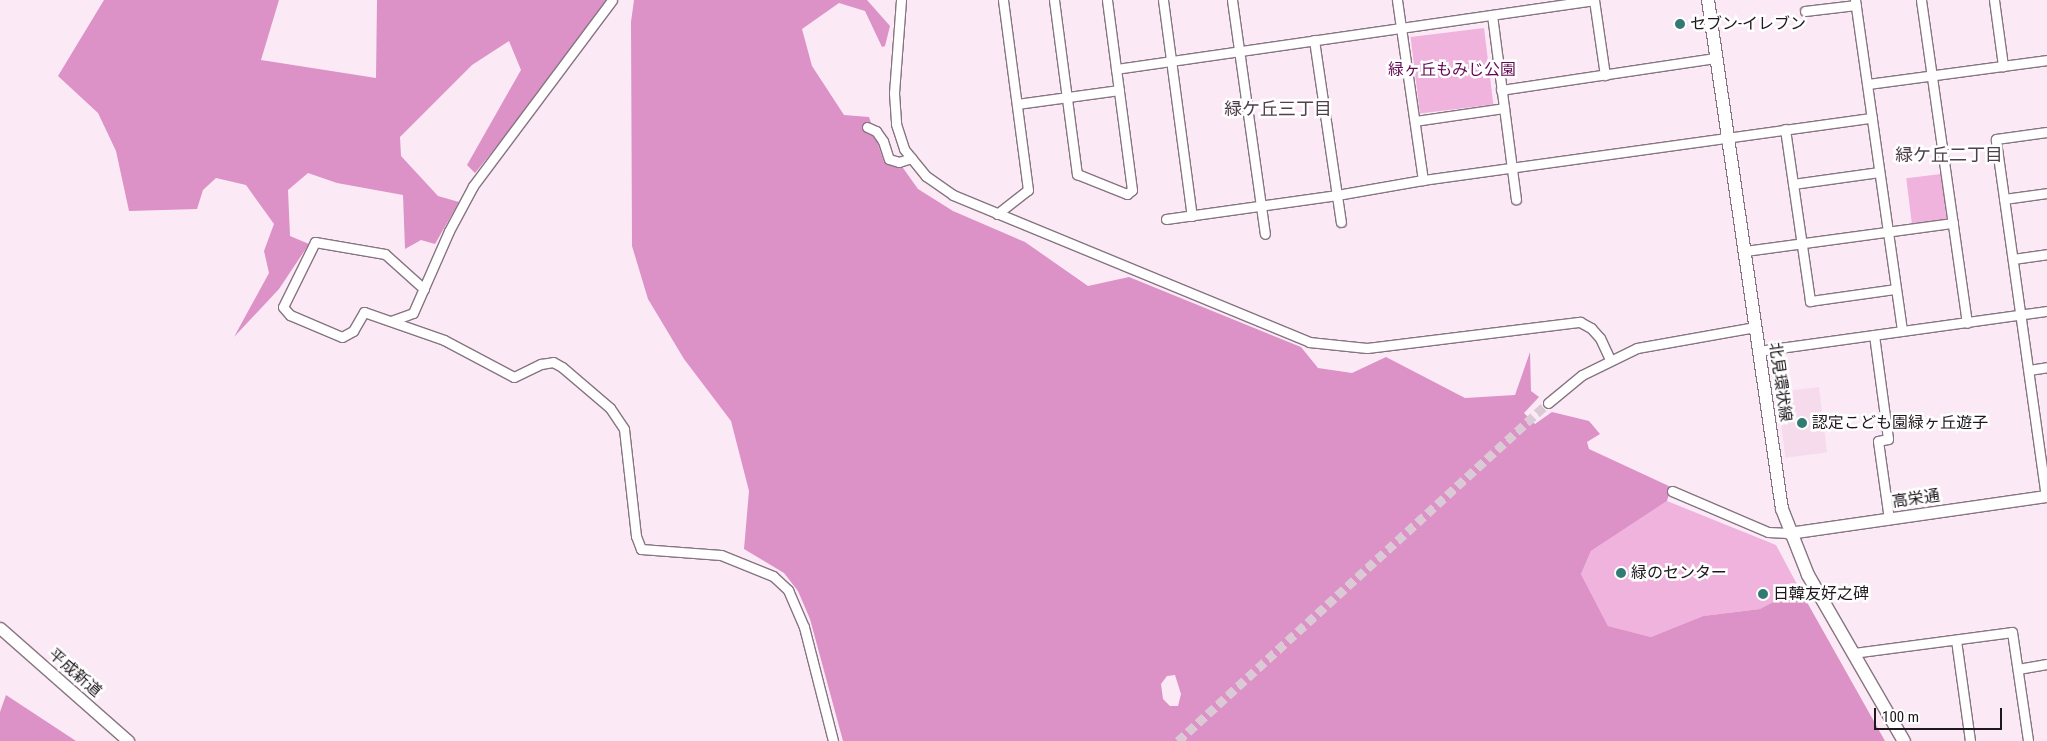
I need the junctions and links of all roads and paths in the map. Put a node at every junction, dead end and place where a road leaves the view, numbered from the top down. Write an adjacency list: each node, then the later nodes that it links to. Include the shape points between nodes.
1 (612, 0): 61 (street, via 473,186)
2 (902, 0): 39 (street, via 894,93 896,124 904,149)
3 (1003, 0): 31 (street)
4 (1054, 0): 30 (street)
5 (1107, 0): 24 (street)
6 (1163, 0): 22 (street)
7 (1235, 0): 19 (street)
8 (1397, 0): 17 (street)
9 (1593, 0): 13 (street); 25 (street)
10 (1708, 0): 20 (main road, 北見環状線)
11 (1921, 0): 26 (street)
12 (1994, 0): 23 (street)
13 (1563, 2): 16 (street)
14 (1855, 2): 15 (street); 27 (street)
15 (1805, 11)
16 (1492, 15): 17 (street); 29 (street)
17 (1402, 27): 18 (street); 34 (street)
18 (1314, 40): 19 (street); 45 (street)
19 (1239, 51): 22 (street); 48 (street)
20 (1716, 58): 25 (street); 38 (main road, 北見環状線)
21 (2047, 60): 23 (street)
22 (1172, 61): 24 (street); 50 (street)
23 (2003, 66): 26 (street)
24 (1116, 69): 28 (street)
25 (1605, 75): 29 (street)
26 (1932, 75): 27 (street); 53 (street)
27 (1868, 84): 33 (street)
28 (1119, 90): 30 (street); 30 (street, via 1132,190 1127,194 1077,174)
29 (1502, 90): 32 (street)
30 (1066, 98): 31 (street)
31 (1017, 104): 49 (street, via 1028,190)
32 (1504, 108): 34 (street); 40 (street)
33 (1872, 118): 36 (street); 41 (street)
34 (1415, 121): 42 (street)
35 (867, 126): 39 (street, via 876,131 883,141 889,160 899,162)
36 (1785, 129): 38 (street); 43 (street)
37 (2047, 132): 47 (street, via 1996,138)
38 (1728, 137): 40 (street); 57 (main road, 北見環状線)
39 (911, 158): 49 (street, via 926,176 954,195)
40 (1512, 167): 42 (street); 46 (street)
41 (1879, 172): 43 (street); 54 (street)
42 (1423, 180): 45 (street)
43 (1793, 184): 56 (street)
44 (2047, 193): 47 (street)
45 (1337, 195): 48 (street); 52 (street)
46 (1516, 199)
47 (2004, 199): 59 (street)
48 (1262, 206): 50 (street); 55 (street)
49 (997, 214): 70 (street, via 1309,342 1367,348 1580,322 1600,338)
50 (1192, 216): 51 (street)
51 (1166, 219)
52 (1342, 222)
53 (1953, 223): 54 (street); 65 (street)
54 (1887, 232): 56 (street); 60 (street)
55 (1265, 234)
56 (1801, 243): 57 (street); 60 (street, via 1810,300)
57 (1745, 251): 66 (main road, 北見環状線)
58 (2047, 254): 59 (street)
59 (2012, 259): 63 (street)
60 (1895, 288): 67 (street)
61 (424, 289): 64 (street, via 413,313); 64 (street, via 385,254 316,242 283,307 290,315 342,338 353,331 364,312)
62 (2047, 311): 63 (street)
63 (2020, 315): 65 (street); 72 (street)
64 (391, 321): 86 (street, via 444,340 514,377 553,362 610,408 628,438 636,536 641,549 721,555 773,576 785,586 794,598 804,627)
65 (1967, 323): 67 (street)
66 (1755, 327): 69 (main road, 北見環状線); 70 (street, via 1669,340)
67 (1902, 331): 68 (street)
68 (1874, 335): 69 (street); 78 (street, via 1888,439 1878,441)
69 (1758, 351): 79 (main road, 北見環状線, via 1782,509)
70 (1610, 359): 73 (street, via 1582,375)
71 (2047, 367): 72 (street)
72 (2029, 370): 75 (street)
73 (1548, 403)
74 (2047, 422): 75 (street)
75 (2037, 424): 77 (street)
76 (1672, 491): 79 (street, via 1768,532)
77 (2047, 496): 78 (street, 高栄通)
78 (1889, 519): 79 (street, 高栄通)
79 (1789, 533): 82 (main road, 北見環状線, via 1808,575)
80 (0, 628): 85 (street, 平成新道)
81 (1956, 640): 82 (street); 84 (street, via 2012,632); 88 (street)
82 (1854, 653): 87 (main road, 北見環状線)
83 (2047, 664): 84 (street)
84 (2018, 669): 89 (street)
85 (128, 741)
86 (833, 741)
87 (1904, 741)
88 (1970, 741)
89 (2028, 741)

